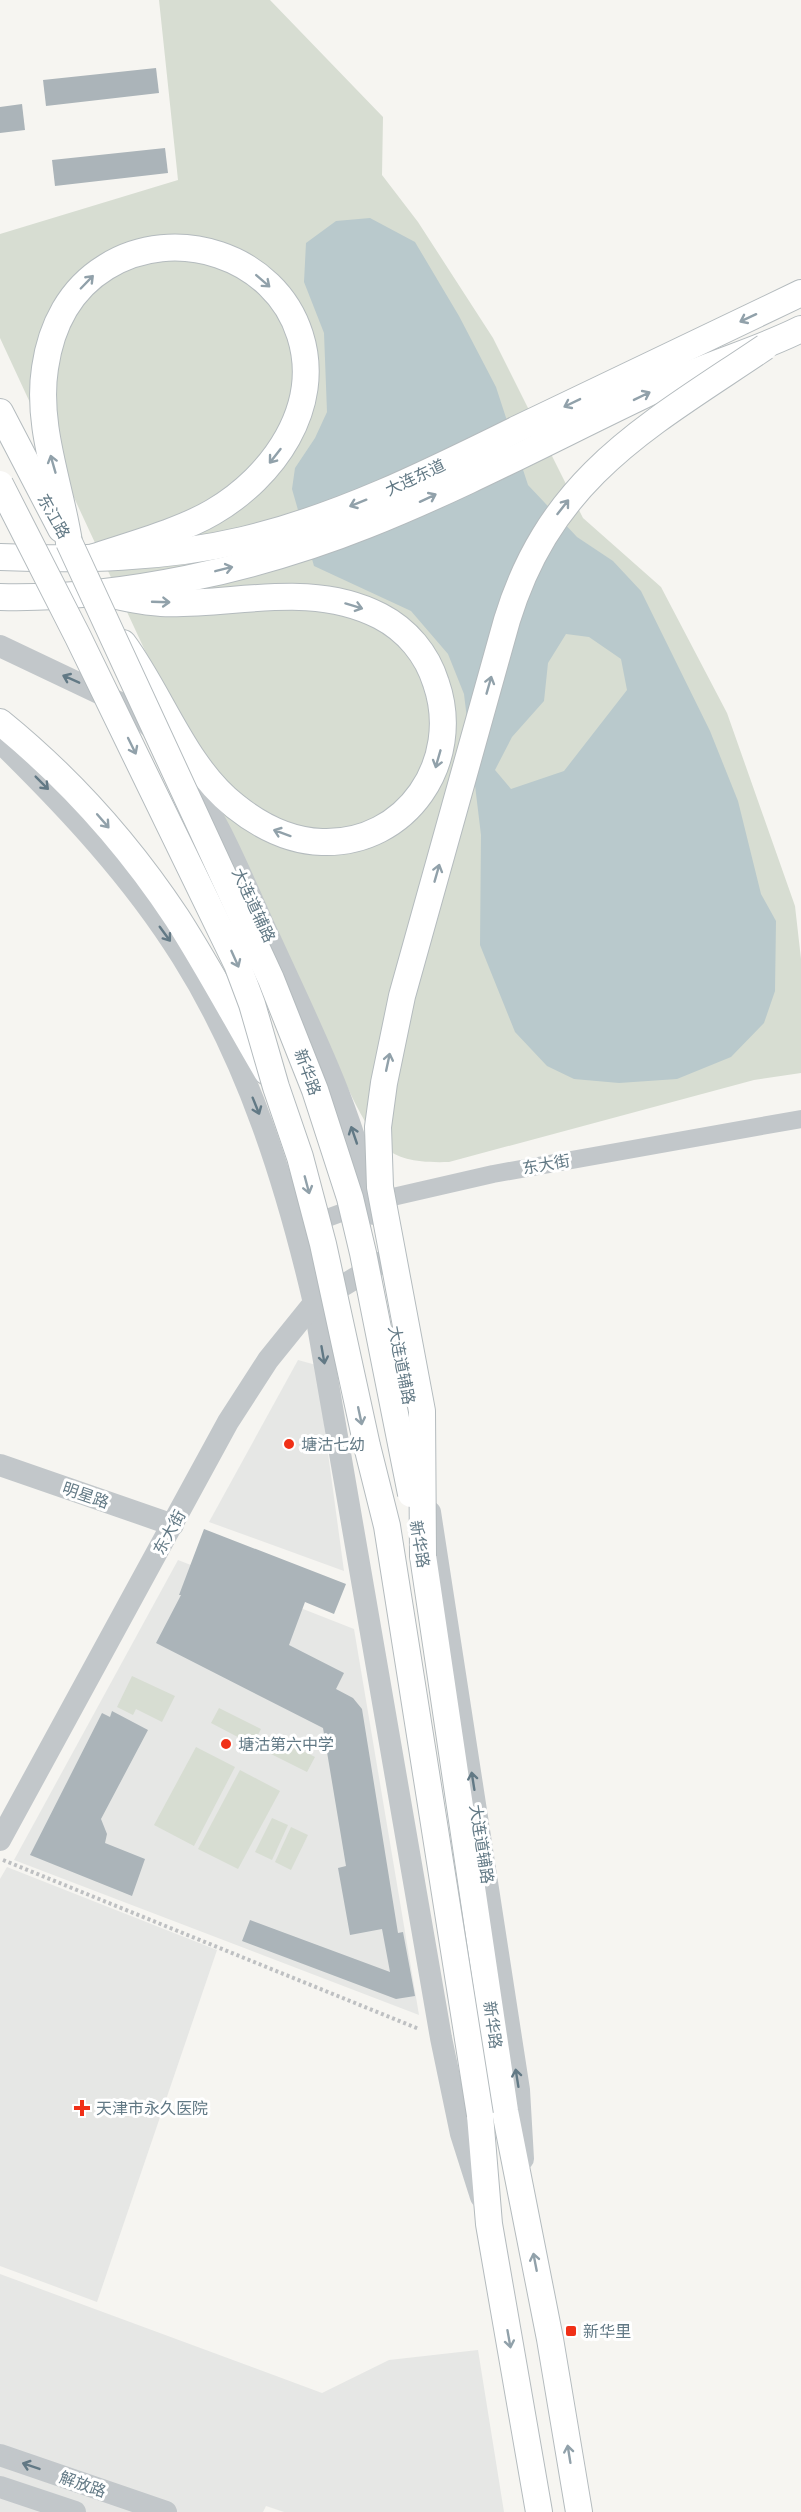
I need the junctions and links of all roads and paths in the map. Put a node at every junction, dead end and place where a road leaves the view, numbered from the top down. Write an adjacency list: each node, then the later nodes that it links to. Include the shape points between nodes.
1 (801, 293): 8 (main road, 大连东道, one-way to 8, via 494,441 334,513 268,534 171,554)
2 (801, 329): 3 (main road, 大连东道)
3 (765, 347): 9 (main road, 大连东道, one-way to 3, bridge, via 250,562 366,525 701,369); 24 (main road, one-way to 3, bridge, via 422,1411 380,1187 378,1127 402,996 507,620 522,576 540,541 587,479 630,439)
4 (0, 412): 6 (main road, 东江路)
5 (0, 484): 12 (main road, 东江路, bridge)
6 (69, 542): 8 (main road, one-way to 8, via 46,437 43,398 48,351 60,314 94,274 140,250 192,247 236,261 273,290 290,312 300,335 305,364 303,399 294,428 250,486 213,512); 11 (main road, 东江路, bridge)
7 (0, 557): 8 (main road, 大连东道, bridge)
8 (94, 557)
9 (103, 593): 10 (main road, 大连东道, bridge); 11 (main road, one-way to 11, bridge, via 162,603 284,596 324,598 362,608 386,620 418,648 438,689 442,745 431,778 418,798 396,818 353,838 310,841 272,829 236,807 213,784 138,664)
10 (0, 597)
11 (106, 621): 24 (main road, 新华路, bridge, via 271,979 325,1120 363,1253)
12 (78, 637): 16 (main road, 新华路, one-way to 16, bridge, via 237,964)
13 (0, 646): 18 (street, 大连道辅路, one-way to 13, via 357,1142 334,1081 197,788 138,714)
14 (0, 722): 16 (main road, one-way to 16, bridge, via 77,792 127,849 195,947)
15 (0, 742): 19 (street, one-way to 19, via 99,845 182,957 222,1029 258,1109)
16 (276, 1087): 29 (main road, 新华路, one-way to 29, bridge, via 323,1244 387,1526 480,2115)
17 (801, 1119): 18 (street, 东大街, via 493,1174)
18 (371, 1202): 19 (street, 东大街); 20 (street, 大连道辅路)
19 (297, 1230): 21 (street)
20 (382, 1262): 21 (street, 东大街); 28 (street, 大连道辅路, one-way to 20, via 519,2090 440,1566)
21 (314, 1303): 23 (street, 东大街, via 268,1360 228,1422); 27 (street, one-way to 27)
22 (0, 1465): 23 (street, 明星路)
23 (173, 1525): 25 (street, 东大街)
24 (423, 1556): 28 (main road, 新华路, via 506,2111)
25 (0, 1840)
26 (0, 1859): 27 (path)
27 (441, 2038): 29 (street, via 461,2134)
28 (527, 2220): 35 (main road, 新华路, one-way to 28)
29 (489, 2224): 34 (main road, 新华路, one-way to 34)
30 (0, 2455): 33 (street, 解放路, one-way to 30)
31 (0, 2487): 32 (street, 解放路)
32 (75, 2512)
33 (166, 2512)
34 (539, 2512)
35 (579, 2512)

